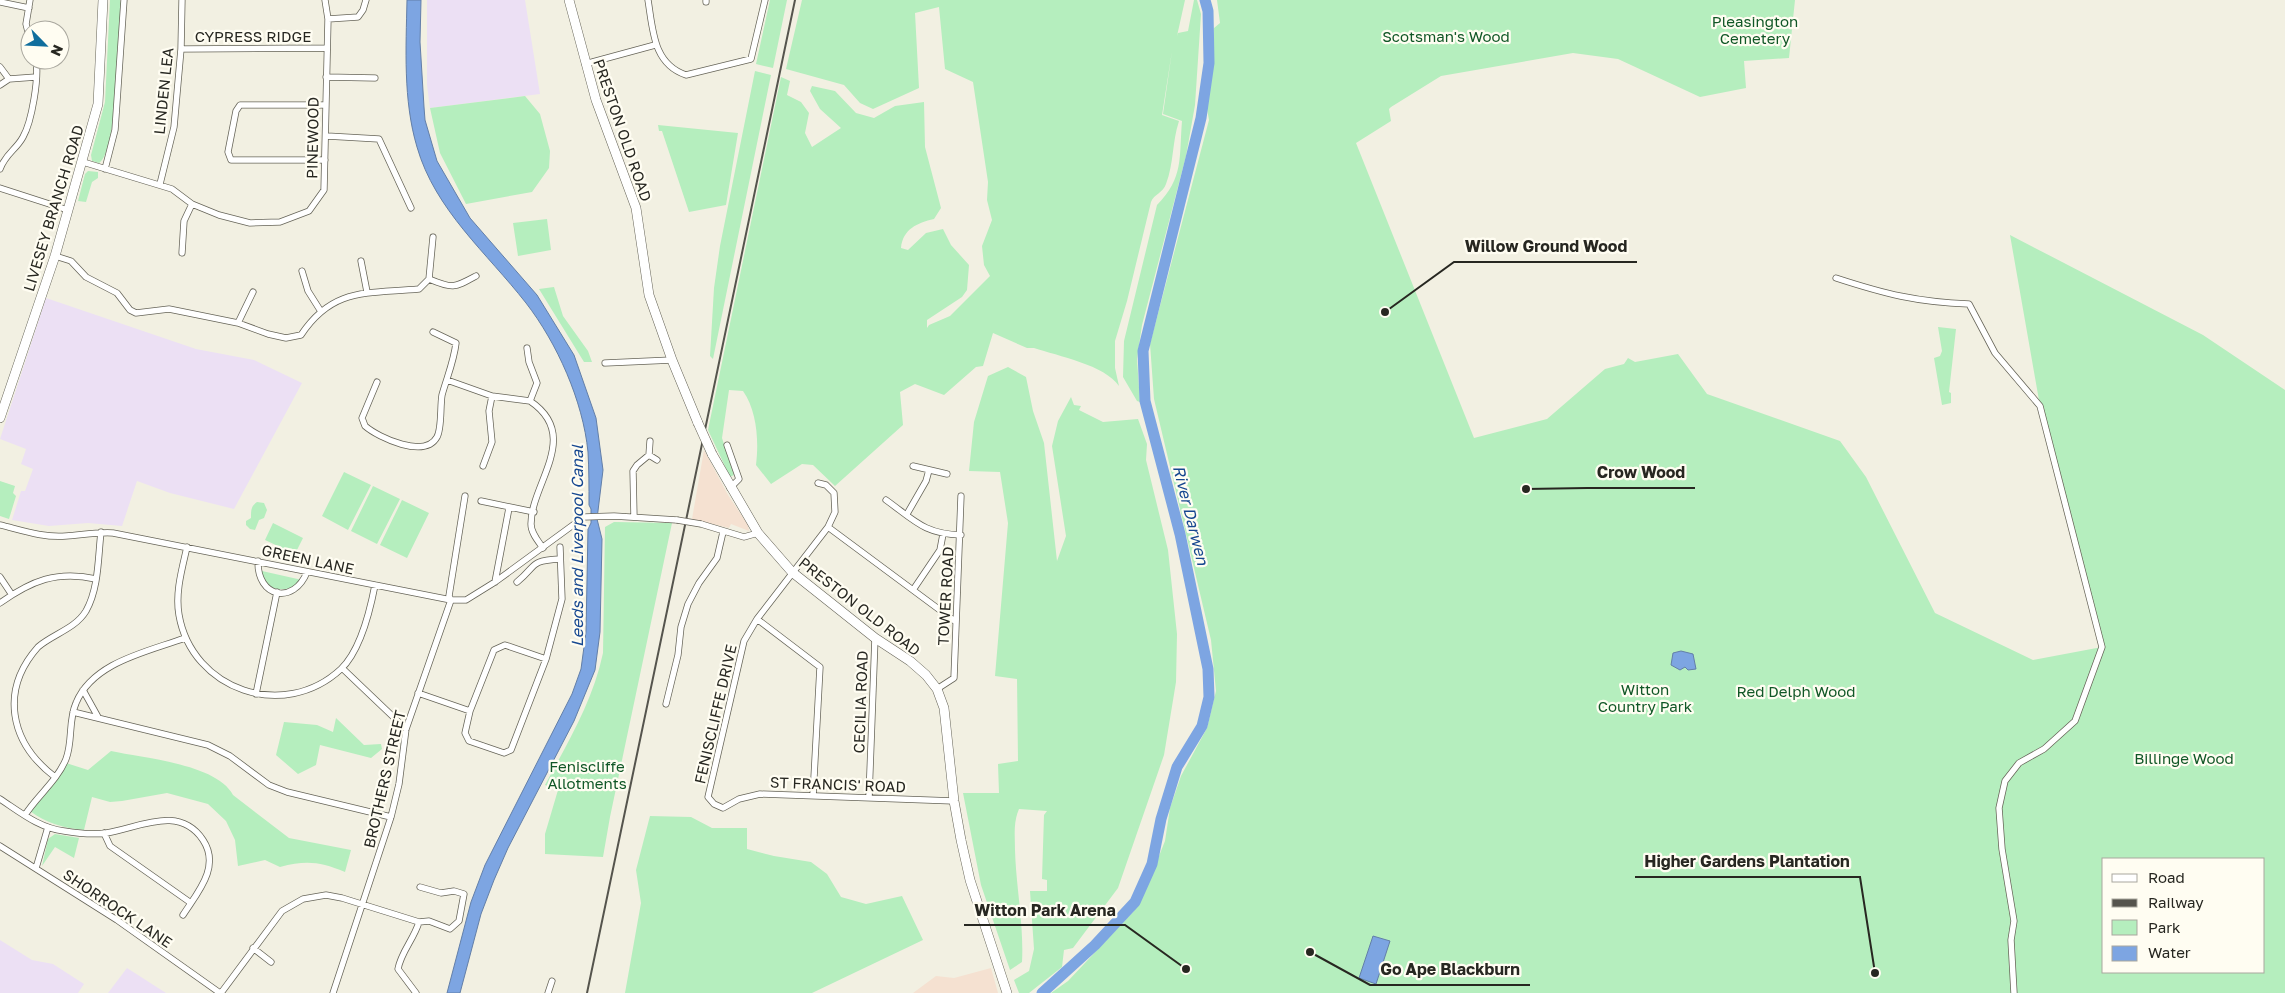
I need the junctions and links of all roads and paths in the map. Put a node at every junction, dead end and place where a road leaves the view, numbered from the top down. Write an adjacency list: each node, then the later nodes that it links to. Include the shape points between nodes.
1 (30, 0): 11 (street)
2 (103, 0): 28 (main road, LIVESEY BRANCH ROAD, via 98,104)
3 (124, 0): 30 (street, via 115,130)
4 (182, 0): 16 (street, LINDEN LEA)
5 (325, 0): 12 (street, PINEWOOD)
6 (366, 0): 12 (street, via 358,17)
7 (569, 0): 17 (main road, PRESTON OLD ROAD)
8 (648, 0): 14 (street)
9 (765, 0): 14 (street, via 751,59 686,75 667,64)
10 (0, 2): 11 (street)
11 (29, 8): 13 (street)
12 (328, 19): 15 (street, PINEWOOD)
13 (27, 20)
14 (655, 45): 17 (street)
15 (326, 48): 16 (street, CYPRESS RIDGE); 21 (street, PINEWOOD)
16 (181, 49): 31 (street, LINDEN LEA, via 174,127)
17 (585, 64): 50 (main road, PRESTON OLD ROAD, via 636,208 649,295)
18 (0, 67): 23 (street)
19 (36, 70): 20 (street)
20 (36, 77): 23 (street); 29 (street, via 25,133)
21 (326, 78): 22 (street); 25 (street, PINEWOOD)
22 (376, 78)
23 (9, 79): 24 (street)
24 (0, 85)
25 (325, 105): 26 (street, PINEWOOD); 27 (street, via 240,105 228,152 231,160)
26 (327, 136): 27 (street, PINEWOOD); 34 (street, via 378,139)
27 (325, 160): 33 (street, PINEWOOD, via 324,190 309,211 280,222 250,223)
28 (83, 162): 30 (street, PINEWOOD); 35 (main road, LIVESEY BRANCH ROAD)
29 (0, 169)
30 (105, 169): 31 (street, PINEWOOD)
31 (160, 184): 33 (street, PINEWOOD, via 172,188)
32 (0, 188): 35 (street)
33 (192, 204): 37 (street, via 184,221)
34 (411, 208)
35 (68, 210): 38 (main road, LIVESEY BRANCH ROAD)
36 (432, 237): 43 (street)
37 (182, 253)
38 (55, 256): 47 (street, via 71,261 86,277 117,293 136,313 168,309); 56 (main road, LIVESEY BRANCH ROAD)
39 (361, 261): 45 (street)
40 (302, 271): 46 (street, via 308,291)
41 (476, 276): 43 (street, via 455,288)
42 (1836, 278): 139 (street, via 1885,294 1928,302 1969,304 1995,353 2040,406 2102,647 2075,721 2044,749 2019,763 2006,781 1999,808 2014,921)
43 (430, 279): 45 (street, via 418,289)
44 (253, 292): 47 (street)
45 (367, 292): 46 (street)
46 (320, 310): 47 (street, via 301,335 286,338)
47 (238, 323)
48 (433, 332): 52 (street, via 456,343)
49 (527, 348): 55 (street, via 537,383)
50 (672, 360): 51 (street); 66 (main road, PRESTON OLD ROAD, bridge, via 698,424)
51 (605, 364)
52 (447, 380): 53 (street, via 440,404 438,436 420,448 391,439 363,424 362,418); 54 (street)
53 (377, 382)
54 (492, 396): 55 (street); 61 (street, via 488,411 492,442)
55 (530, 400): 72 (street, via 549,421 553,443)
56 (0, 418)
57 (650, 441): 59 (street)
58 (727, 445): 66 (street, via 739,479)
59 (648, 455): 60 (street); 74 (street, via 634,471)
60 (657, 460)
61 (483, 466)
62 (913, 466): 63 (street)
63 (929, 470): 64 (street); 73 (street)
64 (947, 474)
65 (818, 483): 76 (street, via 826,485 835,495 835,512)
66 (730, 488): 79 (main road, PRESTON OLD ROAD)
67 (465, 496): 97 (street, BROTHERS STREET)
68 (962, 496): 81 (street, TOWER ROAD)
69 (481, 500): 71 (street)
70 (886, 500): 73 (street)
71 (509, 508): 72 (street); 91 (street)
72 (534, 512): 83 (street, via 532,531)
73 (907, 514): 80 (street, via 929,531)
74 (634, 517): 78 (street, bridge, via 701,524); 83 (street, GREEN LANE, via 588,516)
75 (0, 524): 77 (street, GREEN LANE, via 34,534 65,536)
76 (828, 528): 88 (street, FENISCLIFFE DRIVE); 94 (street)
77 (101, 532): 82 (street, GREEN LANE); 90 (street)
78 (723, 532): 79 (street, via 744,537); 109 (street, via 717,558 688,604)
79 (758, 533): 88 (main road, PRESTON OLD ROAD)
80 (943, 534): 81 (street); 94 (street, via 940,550)
81 (961, 535): 100 (street, TOWER ROAD)
82 (187, 547): 86 (street, GREEN LANE); 101 (street, via 178,613)
83 (543, 548): 91 (street, GREEN LANE)
84 (560, 548): 85 (street)
85 (560, 559): 92 (street, via 542,560); 103 (street, via 562,600)
86 (258, 561): 87 (street, GREEN LANE); 95 (street, via 261,582)
87 (307, 572): 93 (street, GREEN LANE); 95 (street, via 296,589)
88 (792, 572): 99 (street, FENISCLIFFE DRIVE); 102 (main road, PRESTON OLD ROAD)
89 (0, 576): 96 (street)
90 (96, 578): 96 (street, via 56,575); 114 (street, via 86,611 72,625 39,646 20,665 12,683 9,702 19,742)
91 (495, 582): 97 (street, GREEN LANE, via 466,600)
92 (517, 582)
93 (375, 585): 97 (street, GREEN LANE); 104 (street, via 365,627)
94 (912, 590): 100 (street)
95 (277, 592): 108 (street)
96 (12, 595): 98 (street)
97 (450, 600): 107 (street, BROTHERS STREET)
98 (0, 603)
99 (757, 619): 115 (street, via 820,667); 119 (street, FENISCLIFFE DRIVE, via 744,642 708,797)
100 (956, 622): 105 (street, TOWER ROAD, via 954,678)
101 (184, 638): 106 (street, via 106,668); 108 (street, via 201,663 220,678 241,691)
102 (876, 638): 105 (main road, PRESTON OLD ROAD, via 910,661); 116 (street, CECILIA ROAD)
103 (546, 659): 110 (street, via 505,645 494,650); 110 (street, via 511,750 504,753 469,741 465,732)
104 (342, 668): 108 (street, via 318,685 294,693); 113 (street)
105 (937, 689): 118 (main road, PRESTON OLD ROAD, via 944,708)
106 (83, 690): 111 (street); 112 (street)
107 (418, 692): 110 (street); 113 (street, BROTHERS STREET)
108 (256, 694)
109 (666, 704)
110 (470, 711)
111 (73, 712): 112 (street); 114 (street, via 69,749)
112 (98, 717): 121 (street, via 208,745 230,756 269,785 286,792)
113 (406, 729): 121 (street, BROTHERS STREET)
114 (55, 777): 120 (street)
115 (813, 796): 116 (street, ST FRANCIS' ROAD); 119 (street, ST FRANCIS' ROAD, via 760,794 739,799)
116 (869, 797): 118 (street, ST FRANCIS' ROAD)
117 (0, 799): 120 (street)
118 (954, 801): 138 (main road, PRESTON OLD ROAD, via 970,880)
119 (724, 808)
120 (25, 815): 122 (street)
121 (391, 817): 128 (street, BROTHERS STREET)
122 (48, 827): 123 (street); 125 (street)
123 (104, 833): 127 (street, via 110,846); 127 (street, via 162,820 180,820 197,832 208,848 210,867 203,886)
124 (0, 846): 125 (street, SHORROCK LANE)
125 (36, 868): 134 (street, SHORROCK LANE)
126 (420, 887): 130 (street, via 441,893 454,890 464,894 464,900 459,921 450,929 429,921)
127 (190, 903): 129 (street)
128 (363, 905): 130 (street); 131 (street, via 326,895 303,899 282,911); 135 (street, BROTHERS STREET)
129 (182, 915)
130 (419, 922): 136 (street, via 398,968)
131 (253, 948): 132 (street); 134 (street)
132 (271, 962)
133 (552, 981): 137 (street)
134 (221, 993)
135 (333, 993)
136 (416, 993)
137 (548, 993)
138 (1007, 993)
139 (2014, 993)

